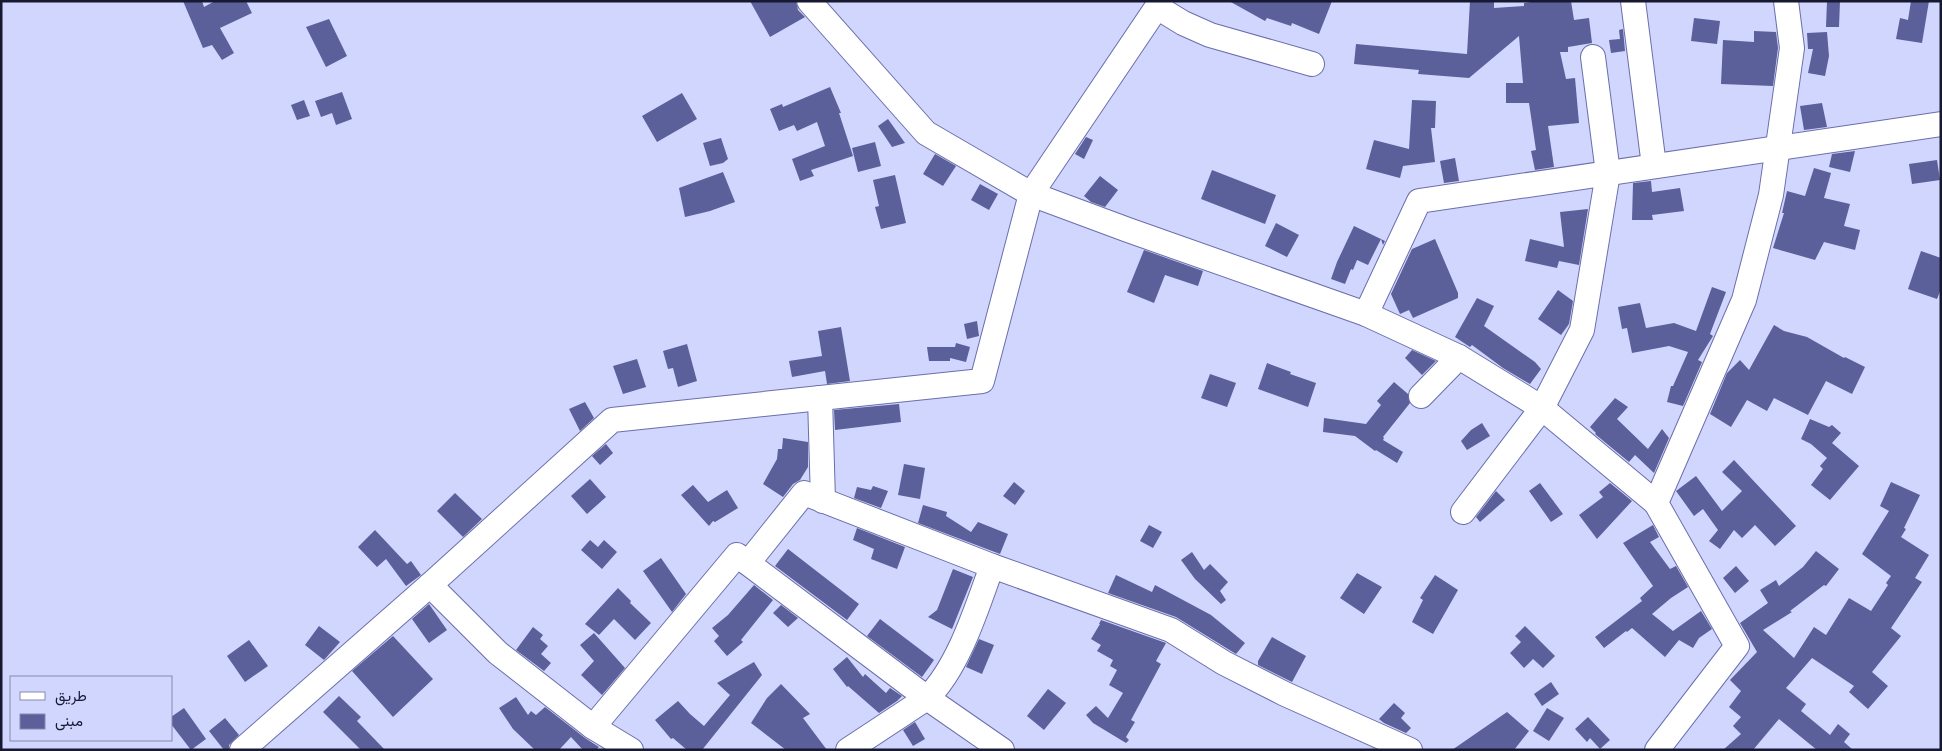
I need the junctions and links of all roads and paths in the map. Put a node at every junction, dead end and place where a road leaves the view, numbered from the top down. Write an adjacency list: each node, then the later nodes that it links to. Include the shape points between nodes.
1 (809, 1): 11 (street, via 926,133)
2 (1633, 1): 9 (street)
3 (1786, 1): 8 (street, via 1792,48)
4 (1159, 4): 6 (street, via 1183,23 1210,36); 11 (street)
5 (1594, 57): 10 (street)
6 (1312, 64)
7 (1941, 124): 8 (street)
8 (1778, 147): 9 (street); 18 (street, via 1771,195 1744,300)
9 (1654, 166): 10 (street)
10 (1608, 173): 12 (street, via 1419,201); 16 (street, via 1582,330)
11 (1031, 194): 12 (street); 15 (street, via 982,381)
12 (1366, 314): 13 (street)
13 (1459, 357): 14 (street); 16 (street)
14 (1421, 396)
15 (820, 398): 17 (street); 22 (street, via 612,420)
16 (1542, 408): 18 (street); 19 (street)
17 (823, 501): 20 (street, via 804,493); 21 (street)
18 (1656, 504): 30 (street, via 1737,646)
19 (1463, 512)
20 (748, 563): 23 (street); 24 (street, via 737,555)
21 (992, 566): 23 (street, via 964,641 936,689); 29 (street, via 1171,630 1224,663 1285,694)
22 (430, 585): 24 (street, via 498,653); 25 (street)
23 (927, 698): 27 (street); 28 (street)
24 (593, 727): 26 (street)
25 (242, 750)
26 (631, 750)
27 (848, 750)
28 (1002, 750)
29 (1410, 750)
30 (1657, 750)

